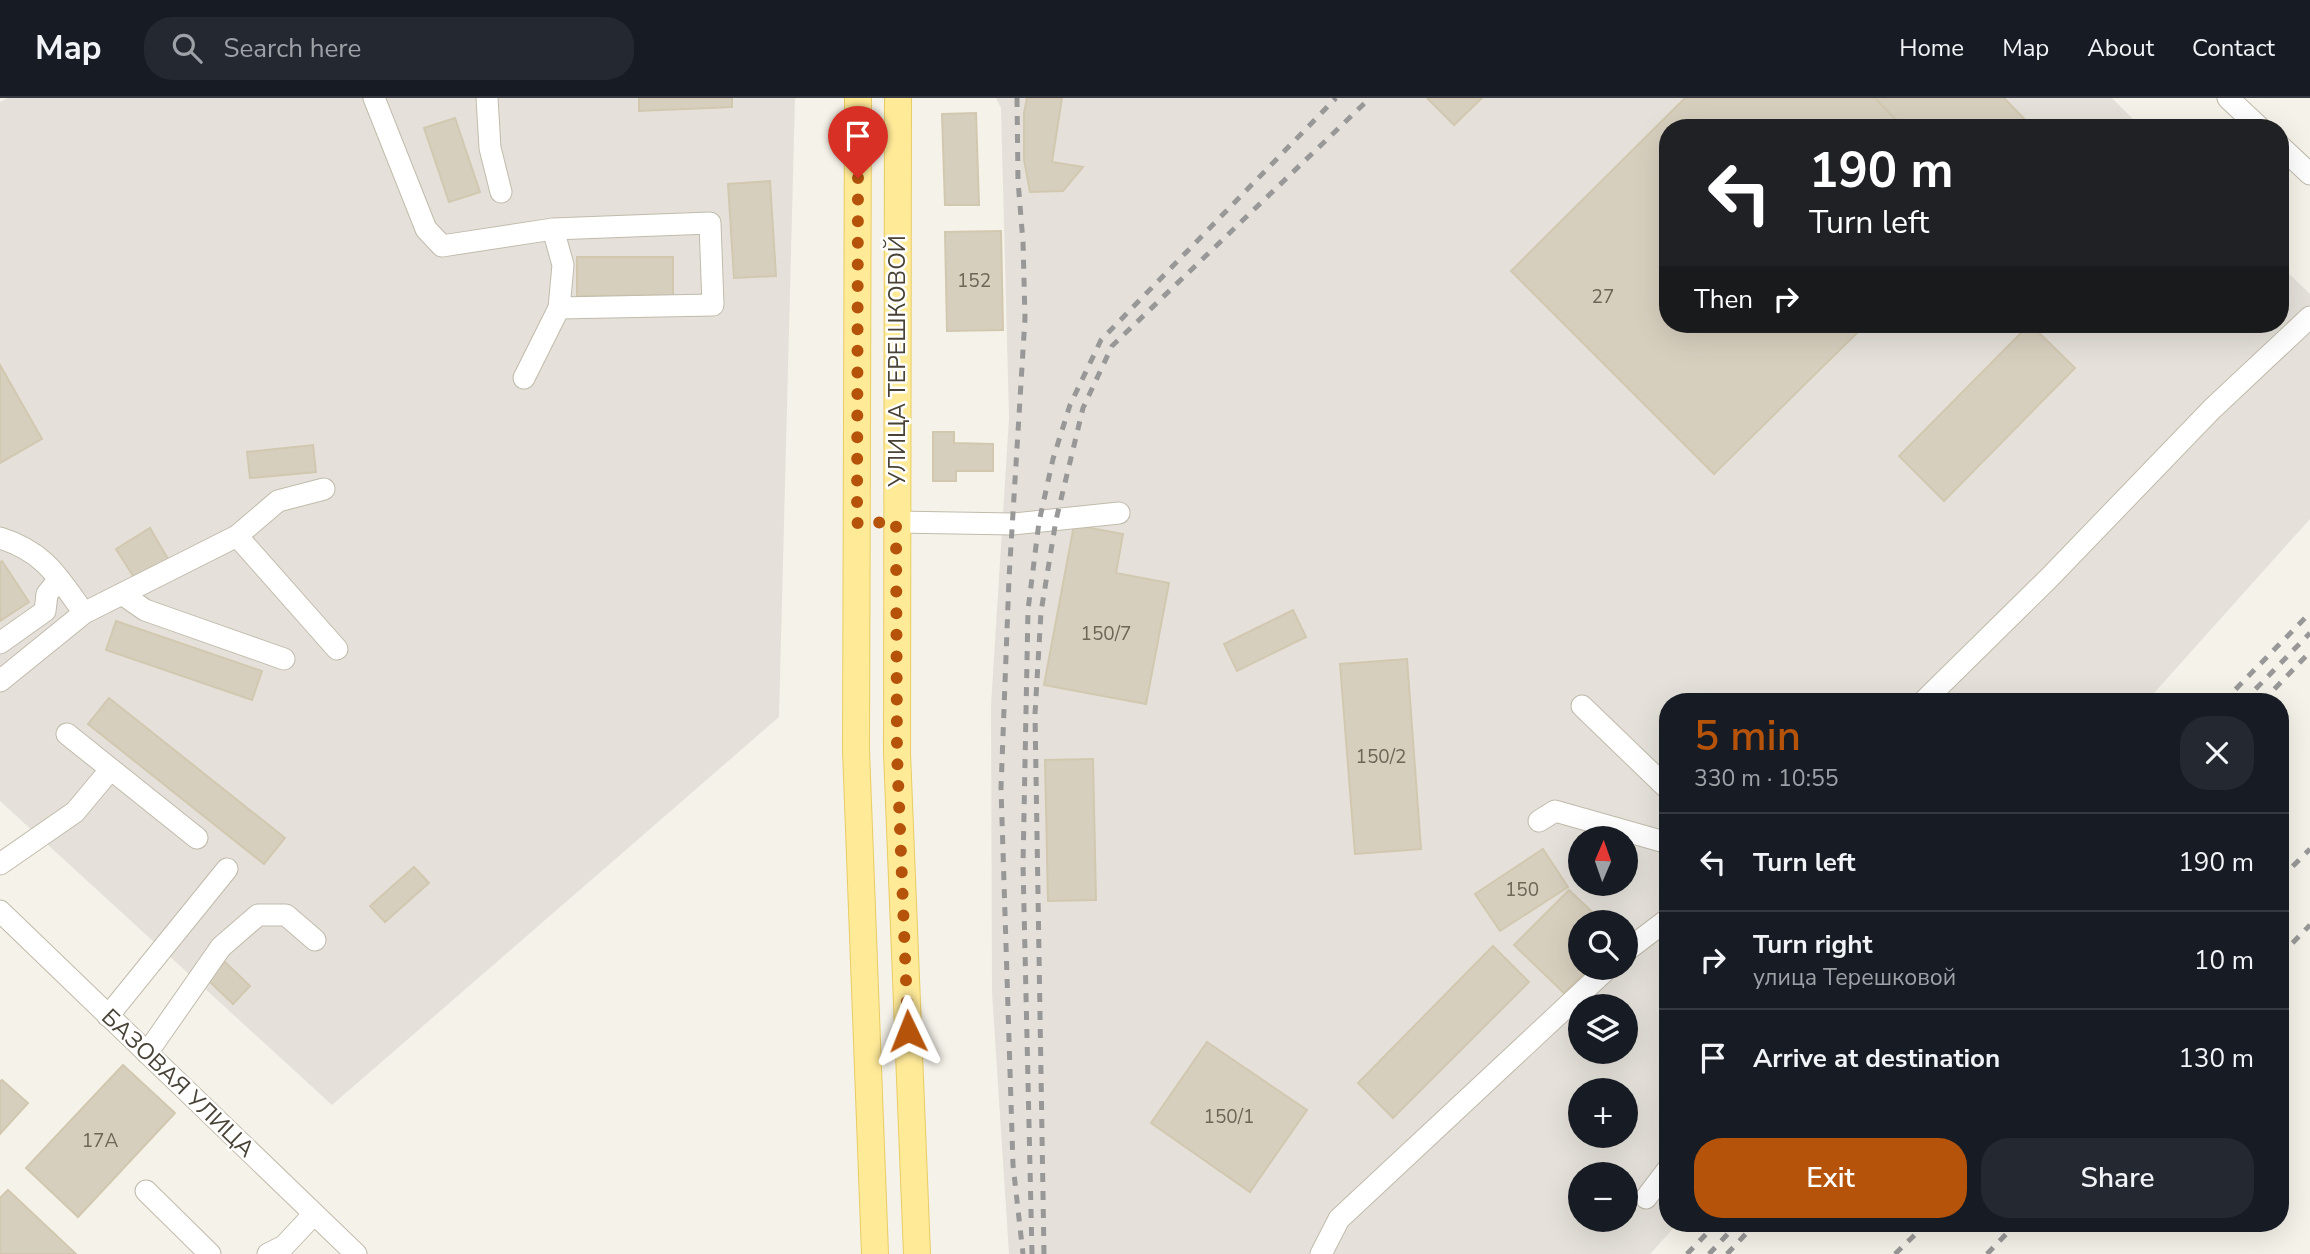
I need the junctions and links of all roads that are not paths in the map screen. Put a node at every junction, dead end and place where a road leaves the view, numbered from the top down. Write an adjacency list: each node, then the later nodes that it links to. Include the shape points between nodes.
1 (374, 98): 10 (street, via 426,229 442,246)
2 (487, 98): 9 (street, via 489,148)
3 (858, 98): 17 (main road, УЛИЦА ТЕРЕШКОВОЙ)
4 (898, 98): 16 (main road, УЛИЦА ТЕРЕШКОВОЙ)
5 (2228, 98): 6 (street)
6 (2250, 119)
7 (2289, 154): 8 (street)
8 (2310, 174)
9 (501, 192)
10 (553, 229): 11 (street, via 563,265); 11 (street, via 710,223 713,305)
11 (559, 308): 13 (street)
12 (2310, 317): 27 (street, via 2212,409)
13 (524, 378)
14 (324, 489): 18 (street, via 278,501)
15 (1119, 513): 16 (street, via 1013,524)
16 (896, 522): 17 (main road); 52 (main road, УЛИЦА ТЕРЕШКОВОЙ, via 897,753)
17 (857, 523): 51 (main road, УЛИЦА ТЕРЕШКОВОЙ, via 856,750)
18 (237, 536): 21 (street); 24 (street)
19 (0, 538): 20 (street, via 47,562)
20 (59, 579): 22 (street); 23 (street, via 47,594 45,611)
21 (122, 594): 22 (street); 25 (street, via 145,610)
22 (84, 613): 26 (street)
23 (0, 643)
24 (337, 649)
25 (284, 659)
26 (0, 681)
27 (1932, 693)
28 (1582, 706): 31 (street)
29 (66, 734): 30 (street)
30 (110, 770): 33 (street); 35 (street, via 75,812)
31 (1659, 780)
32 (1539, 821): 34 (street, via 1555,811)
33 (197, 838)
34 (1659, 840)
35 (0, 864)
36 (227, 869): 42 (street)
37 (0, 911): 42 (street, БАЗОВАЯ УЛИЦА)
38 (1659, 926): 40 (street)
39 (315, 940): 43 (street, via 286,915 258,915 220,947)
40 (1638, 942)
41 (1595, 980): 53 (street, via 1339,1219)
42 (108, 1016): 43 (street, БАЗОВАЯ УЛИЦА)
43 (147, 1053): 47 (street, БАЗОВАЯ УЛИЦА)
44 (1659, 1181): 46 (street)
45 (146, 1191): 48 (street)
46 (1646, 1198)
47 (314, 1214): 49 (street, via 284,1245); 50 (street, БАЗОВАЯ УЛИЦА)
48 (211, 1254)
49 (268, 1254)
50 (356, 1254)
51 (875, 1254)
52 (917, 1254)
53 (1321, 1254)

